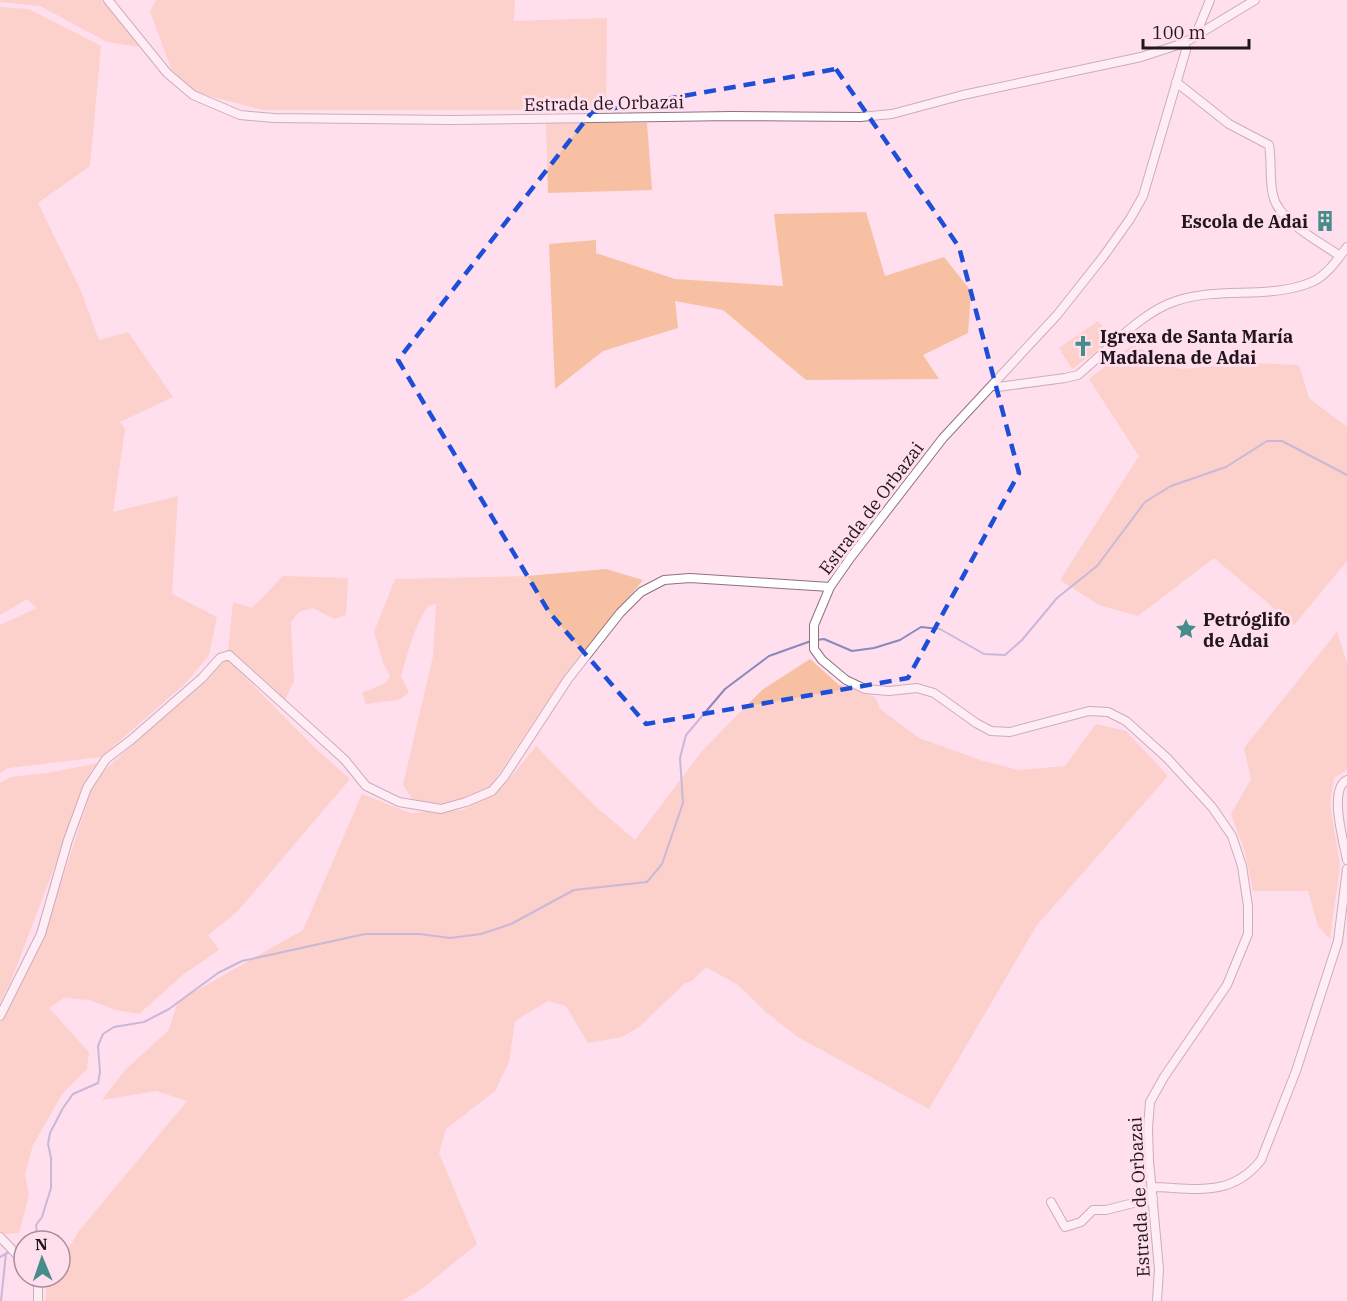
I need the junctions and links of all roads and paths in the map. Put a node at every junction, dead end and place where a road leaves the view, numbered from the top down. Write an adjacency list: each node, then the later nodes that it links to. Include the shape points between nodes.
1 (108, 0): 5 (street, Estrada de Orbazai, via 153,59 193,95 240,115 274,118 860,117 892,114 1141,57)
2 (1210, 0): 4 (street, via 1198,27)
3 (1255, 0): 4 (street)
4 (1201, 31): 5 (street)
5 (1180, 44): 6 (street, Estrada de Orbazai, via 1186,50)
6 (1176, 82): 8 (street, via 1229,124 1269,144 1277,209); 9 (street, Estrada de Orbazai, via 1143,195 1130,219 1057,315)
7 (1347, 247): 8 (street)
8 (1341, 256): 11 (street, via 1313,281 1284,289 1177,300 1150,312 1078,375)
9 (1000, 376): 10 (street, Estrada de Orbazai); 11 (street)
10 (992, 385): 11 (street); 12 (street, Estrada de Orbazai, via 943,438)
11 (1009, 386)
12 (831, 587): 16 (street, via 690,578 664,580 640,592 568,680 492,791 441,809 399,802 366,786 345,760 229,655 220,658 202,678 106,759 87,788 41,934); 17 (street, Estrada de Orbazai, via 814,625 814,649 846,680 865,689 917,688 934,693 991,731 1010,732 1089,711 1108,712 1126,721 1167,758 1212,807 1232,836 1244,876 1248,934 1227,985 1150,1102)
13 (1347, 780): 14 (street, via 1338,790 1337,808)
14 (1347, 860)
15 (1347, 869): 17 (street, via 1338,941 1296,1071 1261,1160 1238,1182 1225,1187)
16 (0, 1016)
17 (1152, 1187): 18 (street, Estrada de Orbazai)
18 (1153, 1198): 19 (street, via 1093,1210 1081,1222 1065,1227); 22 (street, Estrada de Orbazai, via 1159,1269)
19 (1051, 1202)
20 (0, 1237): 21 (street)
21 (12, 1250)
22 (1156, 1301)

